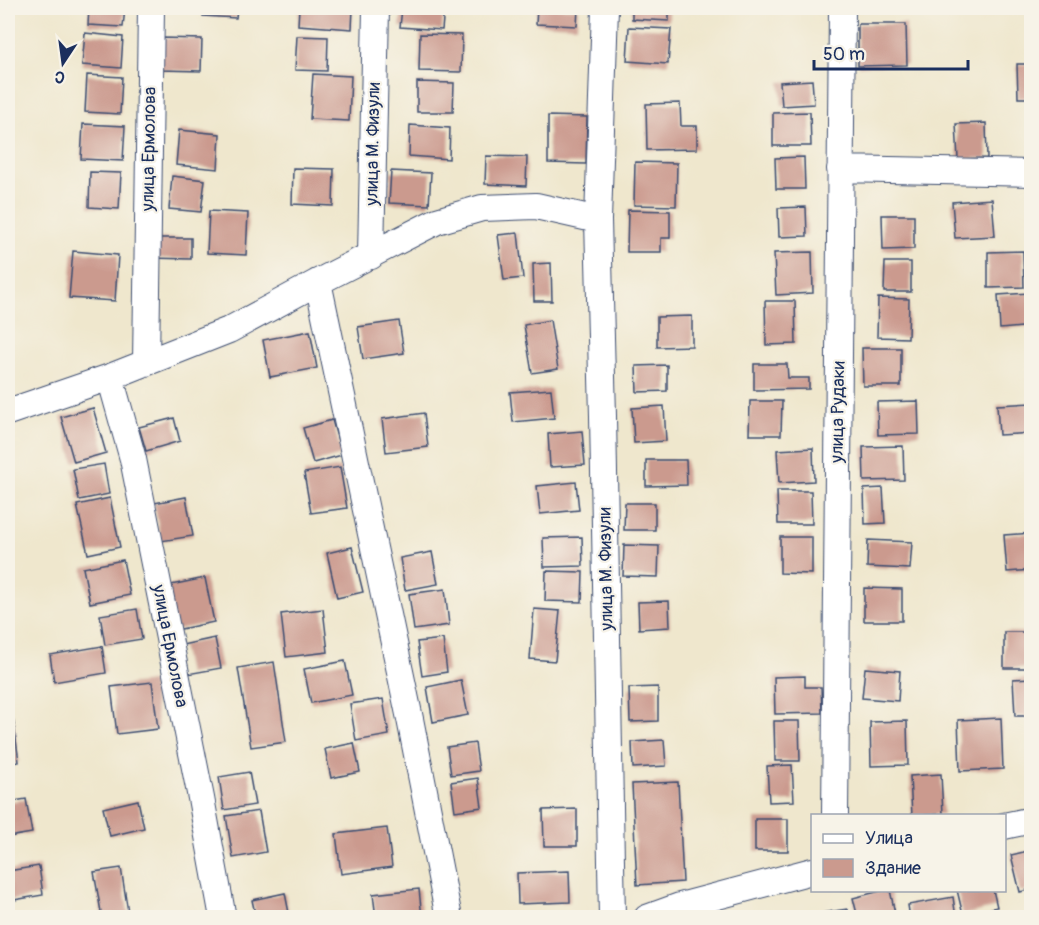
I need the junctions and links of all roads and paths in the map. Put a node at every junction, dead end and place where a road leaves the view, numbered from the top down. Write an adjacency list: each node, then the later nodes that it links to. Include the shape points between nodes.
1 (151, 8): 10 (street, улица Ермолова)
2 (376, 8): 8 (street, улица М. Физули)
3 (605, 8): 7 (street, улица М. Физули)
4 (842, 8): 5 (street, улица Рудаки)
5 (840, 169): 6 (street); 13 (street, улица Рудаки)
6 (1032, 173)
7 (598, 220): 8 (street, via 536,206 482,208 437,221); 19 (street, улица М. Физули)
8 (370, 256): 9 (street)
9 (318, 282): 10 (street, via 229,330); 18 (street)
10 (146, 363): 11 (street)
11 (110, 376): 12 (street); 17 (street, улица Ермолова, via 133,459)
12 (8, 412)
13 (835, 814)
14 (1032, 820): 15 (street)
15 (1006, 826)
16 (811, 872): 20 (street)
17 (223, 918)
18 (449, 918)
19 (612, 918)
20 (647, 918)

